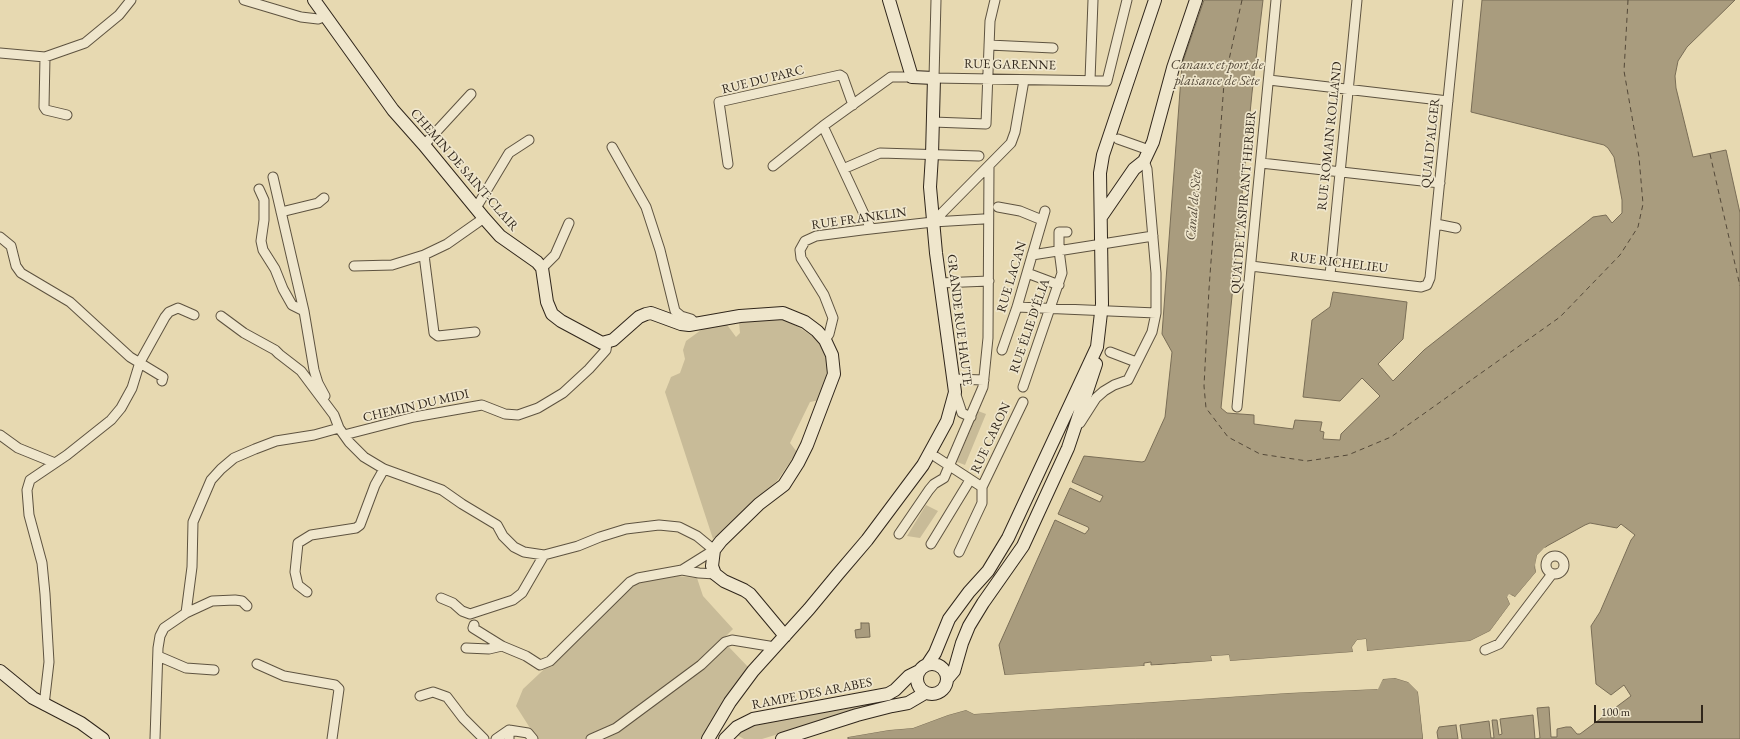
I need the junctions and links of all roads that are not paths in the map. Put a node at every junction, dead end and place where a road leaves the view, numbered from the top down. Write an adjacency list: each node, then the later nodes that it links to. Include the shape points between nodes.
1 (131, 0): 18 (street, via 119,16 85,43)
2 (244, 0): 14 (street, via 301,16 318,19)
3 (314, 0): 14 (street, CHEMIN DE SAINT-CLAIR)
4 (889, 0): 19 (street)
5 (936, 0): 20 (street, GRANDE RUE HAUTE)
6 (995, 0): 15 (street, via 990,21)
7 (1093, 0): 23 (street)
8 (1127, 0): 23 (street, RUE GARENNE, via 1107,81)
9 (1155, 0): 50 (street, via 1103,155 1100,173)
10 (1196, 0): 36 (street)
11 (1276, 0): 24 (street, QUAI DE L'ASPIRANT HERBER)
12 (1357, 0): 25 (street, RUE ROMAIN ROLLAND)
13 (1458, 0): 27 (street, QUAI D'ALGER)
14 (326, 16): 34 (street, CHEMIN DE SAINT-CLAIR, via 393,110)
15 (989, 45): 16 (street); 21 (street)
16 (1053, 48)
17 (0, 53): 18 (street)
18 (45, 57): 29 (street, via 44,107 46,110)
19 (912, 77): 20 (street, RUE GARENNE); 28 (street, via 891,77)
20 (934, 78): 21 (street, RUE GARENNE); 30 (street, GRANDE RUE HAUTE)
21 (987, 79): 22 (street, RUE GARENNE); 30 (street, via 986,124)
22 (1024, 80): 23 (street, RUE GARENNE); 43 (street, via 1013,139)
23 (1090, 80)
24 (1269, 80): 25 (street); 40 (street, QUAI DE L'ASPIRANT HERBER)
25 (1348, 90): 27 (street); 45 (street, RUE ROMAIN ROLLAND)
26 (471, 94): 34 (street)
27 (1448, 101): 47 (street, QUAI D'ALGER)
28 (853, 104): 31 (street); 39 (street, RUE DU PARC, via 840,75 720,102)
29 (67, 116)
30 (933, 122): 37 (street, GRANDE RUE HAUTE)
31 (823, 126): 42 (street); 44 (street)
32 (1118, 139): 36 (street)
33 (529, 140): 52 (street, via 509,153)
34 (424, 145): 52 (street, CHEMIN DE SAINT-CLAIR)
35 (612, 147): 86 (street, via 646,207 675,311)
36 (1149, 150): 41 (street)
37 (932, 154): 38 (street); 44 (street, via 880,153); 58 (street, GRANDE RUE HAUTE, via 930,187)
38 (979, 156)
39 (728, 164)
40 (1261, 164): 45 (street); 71 (street, QUAI DE L'ASPIRANT HERBER)
41 (1141, 165): 50 (street); 64 (street, via 1147,169)
42 (773, 166)
43 (989, 166): 58 (street); 75 (street)
44 (843, 169): 62 (street)
45 (1340, 172): 47 (street); 74 (street, RUE ROMAIN ROLLAND)
46 (273, 177): 54 (street)
47 (1440, 183): 60 (street, QUAI D'ALGER)
48 (259, 189): 81 (street, via 264,200 261,241 263,250 292,305)
49 (324, 198): 54 (street)
50 (1105, 204): 66 (street, via 1101,217)
51 (998, 207): 57 (street, via 1020,211)
52 (476, 208): 55 (street, CHEMIN DE SAINT-CLAIR)
53 (1045, 211): 57 (street, RUE LACAN)
54 (280, 212): 81 (street)
55 (484, 218): 68 (street, via 447,244); 72 (street, CHEMIN DE SAINT-CLAIR, via 500,236)
56 (983, 219): 58 (street, RUE FRANKLIN)
57 (1042, 220): 69 (street, RUE LACAN)
58 (933, 222): 62 (street, RUE FRANKLIN); 76 (street, GRANDE RUE HAUTE)
59 (569, 223): 72 (street, via 555,255)
60 (1436, 224): 61 (street); 78 (street, QUAI D'ALGER, via 1430,278)
61 (1456, 228)
62 (871, 229): 88 (street, RUE FRANKLIN, via 816,236 801,246 801,258 824,295 833,318)
63 (1067, 232): 67 (street, RUE ÉLIE D'ÉLIA, via 1059,232)
64 (1153, 236): 66 (street); 83 (street)
65 (0, 237): 92 (street, via 10,246 21,273 70,302 130,357)
66 (1101, 244): 67 (street); 82 (street)
67 (1059, 250): 69 (street); 77 (street, RUE ÉLIE D'ÉLIA, via 1062,273)
68 (424, 255): 70 (street, via 392,265); 87 (street, via 434,333 438,336)
69 (1032, 255): 73 (street, RUE LACAN)
70 (354, 266)
71 (1251, 266): 74 (street, RUE RICHELIEU); 101 (street, QUAI DE L'ASPIRANT HERBER)
72 (542, 268): 89 (street, via 547,302 552,314 588,337 602,344)
73 (1026, 273): 77 (street); 79 (street, RUE LACAN)
74 (1330, 275): 78 (street, RUE RICHELIEU)
75 (989, 281): 76 (street); 96 (street)
76 (940, 283): 95 (street, GRANDE RUE HAUTE)
77 (1059, 285): 80 (street, RUE ÉLIE D'ÉLIA)
78 (1424, 286)
79 (1017, 308): 80 (street); 90 (street, RUE LACAN)
80 (1051, 309): 82 (street); 98 (street, RUE ÉLIE D'ÉLIA)
81 (304, 310): 102 (street, via 314,370)
82 (1102, 311): 83 (street); 94 (street)
83 (1156, 313): 93 (street, via 1152,332)
84 (194, 316): 92 (street, via 178,308 169,312)
85 (221, 316): 102 (street, via 244,333 275,350 301,371)
86 (695, 323): 88 (street, via 783,313 805,322 817,330); 89 (street, via 681,324 655,314 646,314)
87 (475, 332)
88 (825, 340): 115 (street, via 832,355 834,374 798,464 784,484 759,504)
89 (608, 343): 105 (street, CHEMIN DU MIDI, via 606,350 590,370 563,393 538,408 518,415 504,414 482,405)
90 (1002, 350)
91 (1110, 352): 93 (street)
92 (140, 362): 97 (street, via 163,377); 108 (street, via 132,388 111,420)
93 (1136, 362): 104 (street, via 1128,380 1114,385 1096,398)
94 (1092, 364): 104 (street); 135 (street, via 1008,538 988,571 949,619 935,653)
95 (954, 379): 96 (street); 99 (street, GRANDE RUE HAUTE)
96 (984, 380): 103 (street)
97 (162, 381)
98 (1023, 387)
99 (955, 392): 103 (street, via 962,413); 126 (street, GRANDE RUE HAUTE, via 947,421 923,465 867,540)
100 (1023, 402): 112 (street, RUE CARON)
101 (1237, 407)
102 (334, 415): 105 (street)
103 (971, 417): 109 (street)
104 (1075, 431): 136 (street, via 1023,546 983,603 962,643 954,671)
105 (341, 432): 110 (street, via 364,457); 124 (street, CHEMIN DU MIDI, via 276,442 255,449 234,458 211,480 193,522 192,567)
106 (0, 435): 108 (street, via 18,448)
107 (936, 457): 109 (street)
108 (55, 463): 138 (street, via 30,480 27,490 28,509 42,563 49,655)
109 (950, 467): 111 (street); 113 (street, via 944,478 929,490)
110 (384, 469): 117 (street, via 442,490 497,525 514,547 524,552); 121 (street, via 360,525 356,528 311,536 298,543 295,572 298,585)
111 (970, 480): 112 (street); 114 (street)
112 (982, 487): 116 (street, RUE CARON, via 982,503)
113 (899, 534)
114 (931, 544)
115 (714, 550): 117 (street, via 703,540 679,527 659,525 626,529); 118 (street); 119 (street, via 712,566)
116 (959, 552)
117 (544, 555): 122 (street, via 522,594 513,600 470,614 462,611 453,602)
118 (682, 570): 119 (street); 127 (street, via 638,578 630,582 550,661 540,665)
119 (715, 574): 126 (street, via 750,594)
120 (1552, 574): 130 (street, via 1499,644)
121 (307, 592)
122 (441, 598)
123 (247, 606): 124 (street, via 242,601 212,601)
124 (186, 613): 131 (street, via 164,628 160,636)
125 (472, 627): 127 (street)
126 (785, 636): 128 (street, GRANDE RUE HAUTE)
127 (502, 646): 129 (street, via 489,649)
128 (775, 646): 146 (street, via 732,640 725,642 701,665 616,728); 147 (street, GRANDE RUE HAUTE, via 730,702)
129 (466, 648)
130 (1485, 650)
131 (158, 656): 133 (street, via 186,668); 141 (street)
132 (257, 664): 142 (street, via 284,676 335,685 339,689)
133 (214, 670)
134 (0, 671): 138 (street)
135 (920, 675): 136 (street, via 934,664 944,669); 136 (street, via 934,694 942,691); 148 (street, RAMPE DES ARABES, via 888,694 753,719 737,727); 149 (street, via 922,696 908,703)
136 (948, 678)
137 (420, 696): 143 (street, via 433,692 447,697)
138 (44, 705): 140 (street, via 81,723)
139 (509, 735): 144 (street); 145 (street, via 528,733)
140 (103, 739)
141 (155, 739)
142 (332, 739)
143 (484, 739)
144 (496, 739)
145 (533, 739)
146 (591, 739)
147 (708, 739)
148 (725, 739)
149 (782, 739)

